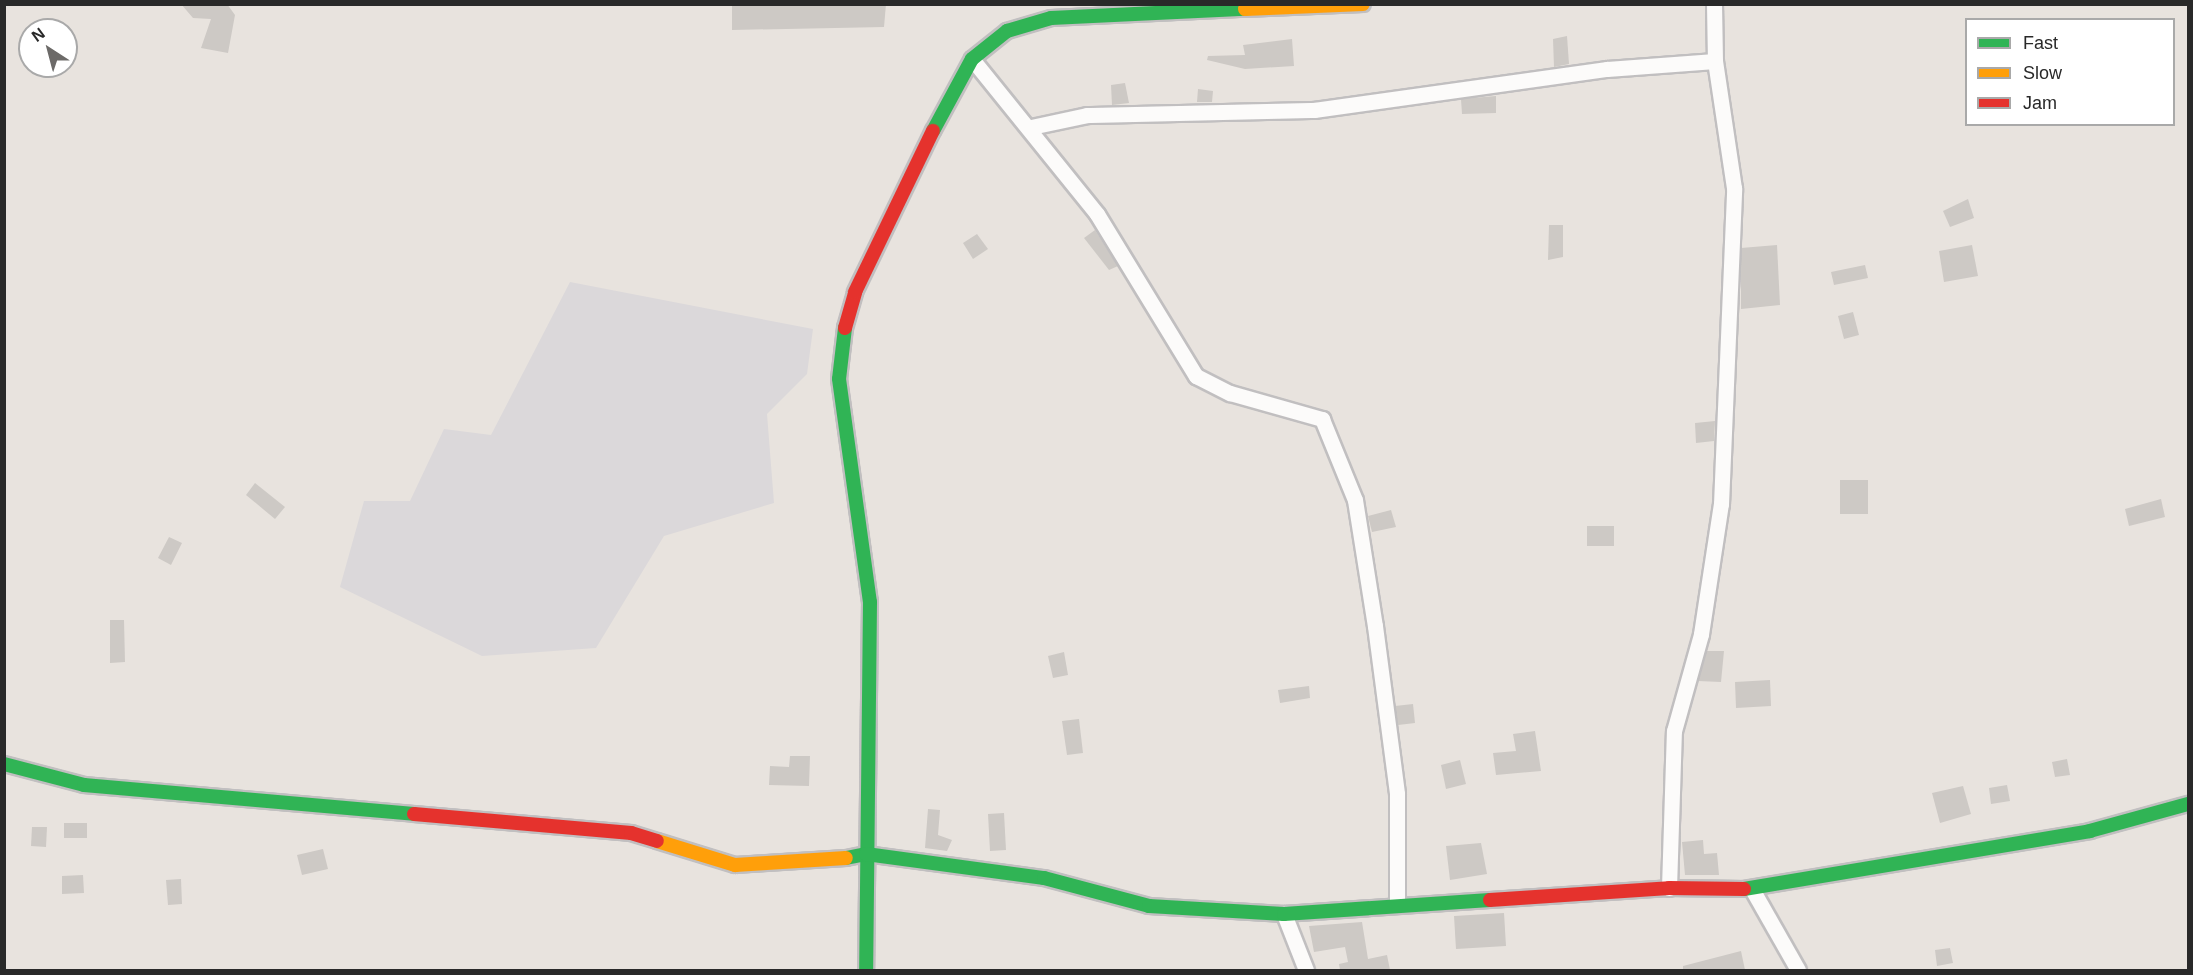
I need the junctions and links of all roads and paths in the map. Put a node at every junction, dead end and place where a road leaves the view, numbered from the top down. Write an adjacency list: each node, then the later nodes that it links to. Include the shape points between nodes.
1 (1363, 4): 3 (street, via 1051,18 1007,31)
2 (1714, 4): 4 (street)
3 (972, 59): 5 (street); 8 (street, via 855,292 842,339 839,379 870,602)
4 (1715, 61): 5 (street, via 1607,69 1314,110 1088,115); 9 (street, via 1734,188 1721,504 1701,634 1674,732)
5 (1032, 127): 11 (street, via 1097,214 1196,376 1230,393 1322,419 1355,500 1375,626 1397,794)
6 (4, 764): 8 (street, via 84,786 631,833 735,865 822,862)
7 (2188, 804): 10 (street, via 2090,831)
8 (866, 854): 12 (street, via 1044,878 1149,906); 13 (street)
9 (1670, 888): 10 (street); 11 (street)
10 (1752, 888): 15 (street)
11 (1397, 904): 12 (street)
12 (1284, 914): 14 (street)
13 (866, 970)
14 (1306, 970)
15 (1798, 970)

